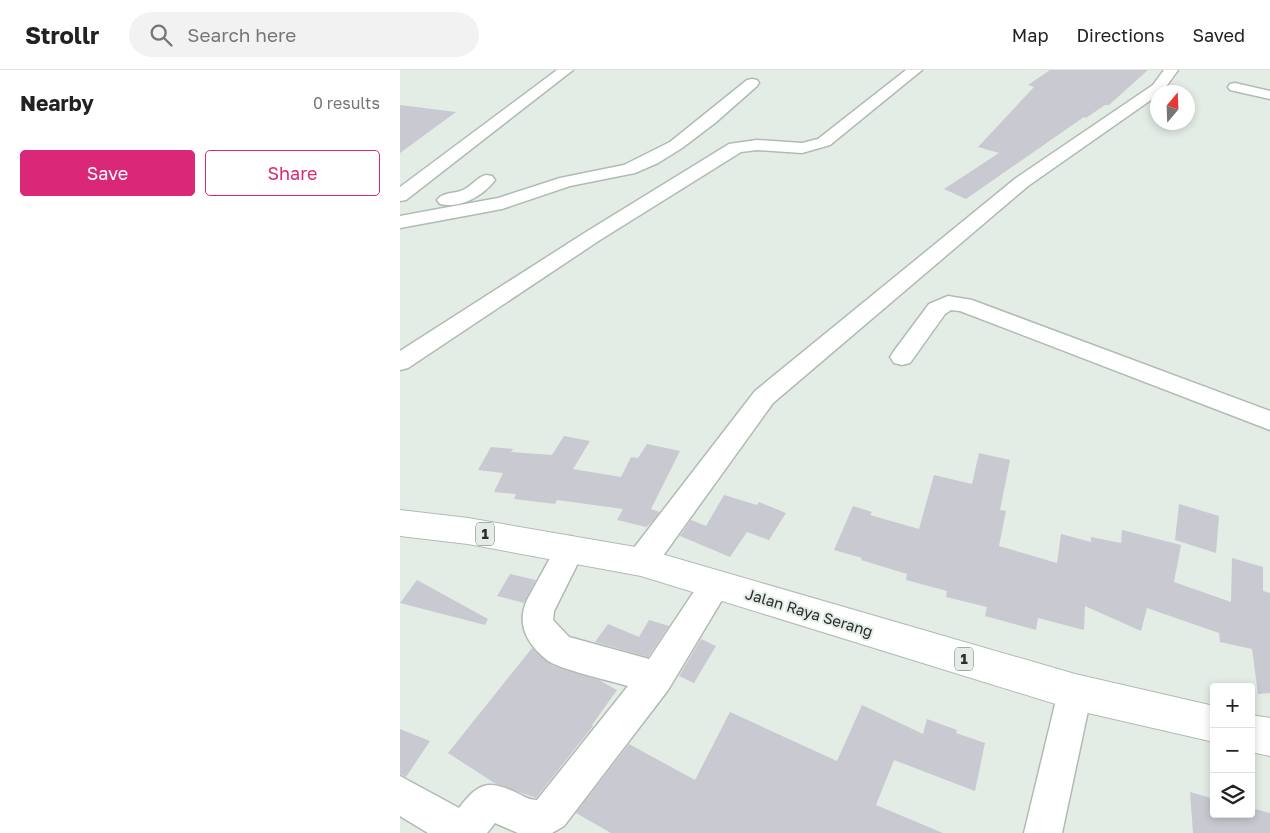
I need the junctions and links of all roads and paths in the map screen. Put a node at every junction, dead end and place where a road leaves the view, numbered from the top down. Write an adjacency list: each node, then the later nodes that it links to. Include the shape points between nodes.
1 (566, 70): 8 (street)
2 (915, 70): 11 (street, via 816,147 806,149 757,144 735,148)
3 (1171, 70): 15 (street, via 1158,88 1022,182 764,397)
4 (752, 83): 9 (street, via 676,145 630,169 566,182 502,204)
5 (1235, 87): 6 (street)
6 (1270, 95)
7 (486, 180): 9 (street, via 473,193 426,205)
8 (400, 196)
9 (400, 221)
10 (902, 357): 12 (street, via 937,309 948,304 964,305)
11 (400, 362)
12 (1270, 421)
13 (400, 523): 14 (highway, Jalan Raya Serang / 1)
14 (570, 549): 15 (highway, Jalan Raya Serang / 1); 17 (street, via 538,610 539,629 559,650)
15 (641, 562): 16 (highway, Jalan Raya Serang / 1)
16 (716, 585): 17 (street); 18 (highway, Jalan Raya Serang / 1)
17 (656, 678): 22 (street, via 552,813 544,819 532,820 494,802 486,804 468,827 458,829)
18 (1075, 692): 19 (highway, Jalan Raya Serang / 1); 23 (street)
19 (1210, 723)
20 (1255, 734): 21 (highway)
21 (1270, 737)
22 (400, 795)
23 (1043, 833)

